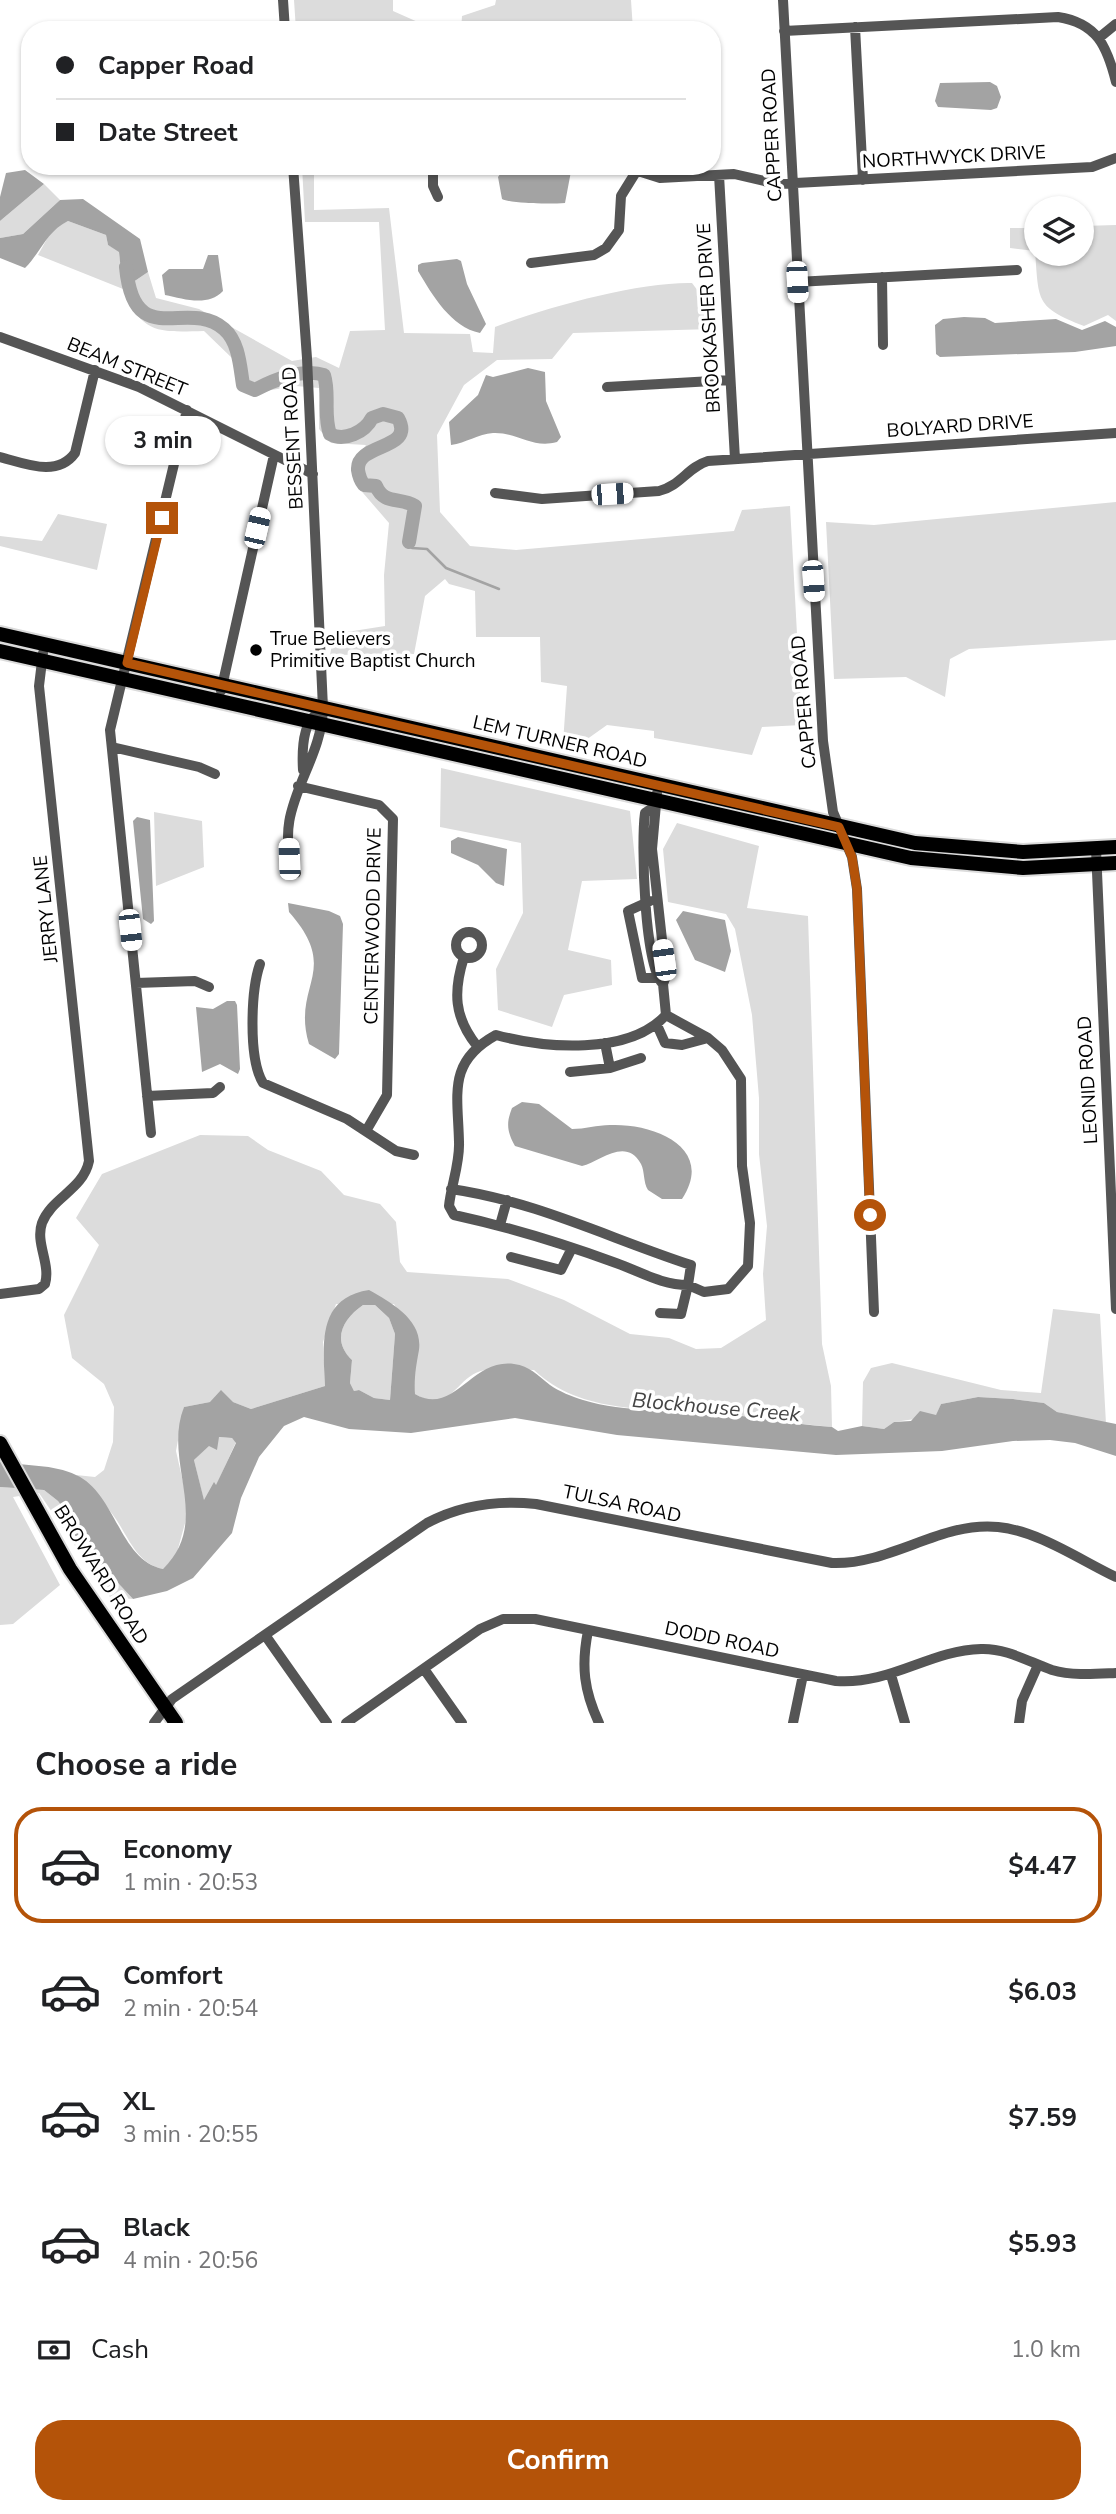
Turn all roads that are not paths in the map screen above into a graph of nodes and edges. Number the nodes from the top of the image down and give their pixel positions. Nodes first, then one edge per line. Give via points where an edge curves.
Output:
1 (283, 0) edge
2 (783, 0) edge
3 (284, 21) edge
4 (1116, 24) edge
5 (855, 27) junction
6 (784, 31) junction
7 (1100, 37) junction
8 (1116, 82) edge
9 (1116, 158) edge
10 (294, 175) edge
11 (433, 175) edge
12 (635, 175) edge
13 (653, 175) edge
14 (719, 175) junction
15 (863, 180) junction
16 (792, 183) junction
17 (438, 197) dead end
18 (531, 263) dead end
19 (1017, 270) dead end
20 (882, 277) junction
21 (797, 282) junction
22 (0, 337) edge
23 (883, 345) dead end
24 (95, 370) junction
25 (730, 380) junction
26 (607, 387) dead end
27 (187, 410) junction
28 (1116, 433) edge
29 (806, 454) junction
30 (274, 455) junction
31 (0, 457) edge
32 (735, 459) junction
33 (313, 474) junction
34 (495, 494) dead end
35 (0, 634) edge
36 (45, 644) junction
37 (0, 651) edge
38 (42, 660) junction
39 (127, 663) junction
40 (122, 679) junction
41 (222, 685) junction
42 (219, 701) junction
43 (323, 708) junction
44 (316, 723) junction
45 (488, 746) junction
46 (112, 747) junction
47 (485, 762) junction
48 (215, 775) dead end
49 (659, 785) junction
50 (298, 786) junction
51 (654, 804) junction
52 (839, 827) junction
53 (847, 845) junction
54 (1116, 847) edge
55 (1096, 849) junction
56 (1116, 863) edge
57 (1096, 866) junction
58 (296, 873) dead end
59 (651, 901) junction
60 (464, 957) dead end
61 (260, 964) dead end
62 (660, 981) junction
63 (136, 983) junction
64 (209, 987) dead end
65 (666, 1015) junction
66 (657, 1025) junction
67 (708, 1038) junction
68 (605, 1043) junction
69 (477, 1046) junction
70 (641, 1058) dead end
71 (610, 1068) junction
72 (570, 1072) dead end
73 (220, 1087) dead end
74 (147, 1096) junction
75 (366, 1131) junction
76 (151, 1133) dead end
77 (414, 1155) dead end
78 (451, 1189) junction
79 (507, 1200) junction
80 (500, 1225) junction
81 (571, 1250) junction
82 (511, 1257) dead end
83 (688, 1285) junction
84 (0, 1294) edge
85 (1116, 1309) edge
86 (874, 1312) dead end
87 (660, 1313) dead end
88 (3, 1448) edge
89 (1116, 1577) edge
90 (589, 1631) junction
91 (265, 1635) junction
92 (1038, 1665) junction
93 (424, 1668) junction
94 (1116, 1674) edge
95 (803, 1675) junction
96 (891, 1675) junction
97 (166, 1709) junction
98 (154, 1723) edge
99 (176, 1723) edge
100 (327, 1723) edge
101 (346, 1723) edge
102 (462, 1723) edge
103 (600, 1723) edge
104 (793, 1723) edge
105 (905, 1723) edge
106 (1019, 1723) edge

1 - 3 street
2 - 6 street, CAPPER ROAD
4 - 7 street
5 - 6 street
5 - 7 street via 1058,17 1083,23
5 - 15 street
6 - 16 street, CAPPER ROAD
7 - 8 street
9 - 15 street, NORTHWYCK DRIVE via 1092,167
10 - 33 street, BESSENT ROAD
11 - 17 street
12 - 18 street via 621,196 619,230 606,248 594,255
13 - 14 street, NORTHWYCK DRIVE
14 - 16 street, NORTHWYCK DRIVE via 744,175 766,184
14 - 25 street, BROOKASHER DRIVE
15 - 16 street, NORTHWYCK DRIVE
16 - 21 street, CAPPER ROAD
19 - 20 street
20 - 21 street
20 - 23 street
21 - 29 street, CAPPER ROAD
22 - 24 street, BEAM STREET
24 - 27 street, BEAM STREET
24 - 31 street via 75,453 69,460 53,468
25 - 26 street
25 - 32 street, BROOKASHER DRIVE
27 - 30 street, BEAM STREET
27 - 39 street
28 - 29 street, BOLYARD DRIVE
29 - 32 street, BOLYARD DRIVE
29 - 52 street, CAPPER ROAD via 823,741
30 - 33 street, BEAM STREET
30 - 41 street
32 - 34 street, BOLYARD DRIVE via 699,464 680,482 659,491 531,499
33 - 43 street, BESSENT ROAD
35 - 36 main road, LEM TURNER ROAD
36 - 38 street, JERRY LANE
36 - 39 main road, LEM TURNER ROAD
37 - 38 main road, LEM TURNER ROAD
38 - 40 main road, LEM TURNER ROAD
38 - 84 street, JERRY LANE via 39,686 90,1152 87,1171 41,1224 46,1284
39 - 40 street
39 - 41 main road, LEM TURNER ROAD
40 - 42 main road, LEM TURNER ROAD
40 - 46 street via 111,721
41 - 42 street
41 - 43 main road, LEM TURNER ROAD
42 - 44 main road, LEM TURNER ROAD
43 - 44 street, BESSENT ROAD
43 - 45 main road, LEM TURNER ROAD
44 - 47 main road, LEM TURNER ROAD
44 - 50 street, BESSENT ROAD
45 - 47 main road
45 - 49 main road, LEM TURNER ROAD
46 - 48 street via 199,767
46 - 63 street
47 - 51 main road, LEM TURNER ROAD
49 - 51 street
49 - 52 main road, LEM TURNER ROAD
50 - 58 street, BESSENT ROAD via 288,825 289,859
50 - 75 street, CENTERWOOD DRIVE via 379,805 393,819 387,1095
51 - 53 main road, LEM TURNER ROAD
51 - 59 street
52 - 53 street, CAPPER ROAD
52 - 55 main road, LEM TURNER ROAD via 974,850
53 - 57 main road, LEM TURNER ROAD via 960,864
53 - 86 street, CAPPER ROAD via 857,889
54 - 55 main road, LEM TURNER ROAD
55 - 57 street, LEONID ROAD
56 - 57 main road, LEM TURNER ROAD
57 - 85 street, LEONID ROAD
59 - 62 street via 666,976
59 - 62 street via 628,911 642,978
60 - 69 street via 458,1009 463,1028
61 - 75 street via 253,984 256,1065 263,1083
62 - 65 street
63 - 64 street via 195,981
63 - 74 street
65 - 66 street
65 - 67 street
66 - 67 street via 665,1042 682,1045
66 - 68 street
67 - 83 street via 741,1079 742,1166 750,1223 748,1266 728,1289 704,1292
68 - 69 street via 565,1047 496,1035
68 - 71 street
69 - 78 street via 460,1069 456,1099 460,1144
70 - 71 street
71 - 72 street
73 - 74 street via 213,1093
74 - 76 street
75 - 77 street via 396,1151
78 - 79 street
78 - 80 street via 449,1206 454,1214
79 - 80 street
79 - 83 street via 691,1265
80 - 81 street
81 - 82 street via 561,1270
81 - 83 street via 670,1285
83 - 87 street via 681,1314
88 - 97 main road, BROWARD ROAD via 70,1569
89 - 91 street, TULSA ROAD via 1034,1537 998,1527 960,1531 864,1562 832,1563 536,1504 491,1503 427,1523
90 - 93 street, DODD ROAD via 535,1619 503,1619 480,1629
90 - 95 street, DODD ROAD
90 - 103 street via 582,1668 589,1702
91 - 97 street, TULSA ROAD via 172,1699
91 - 100 street
92 - 94 street, DODD ROAD via 1070,1673
92 - 96 street, DODD ROAD via 1001,1651 972,1649
92 - 106 street via 1022,1701
93 - 101 street, DODD ROAD
93 - 102 street
95 - 96 street, DODD ROAD via 849,1682
95 - 104 street
96 - 105 street
97 - 98 street, TULSA ROAD
97 - 99 main road, BROWARD ROAD

